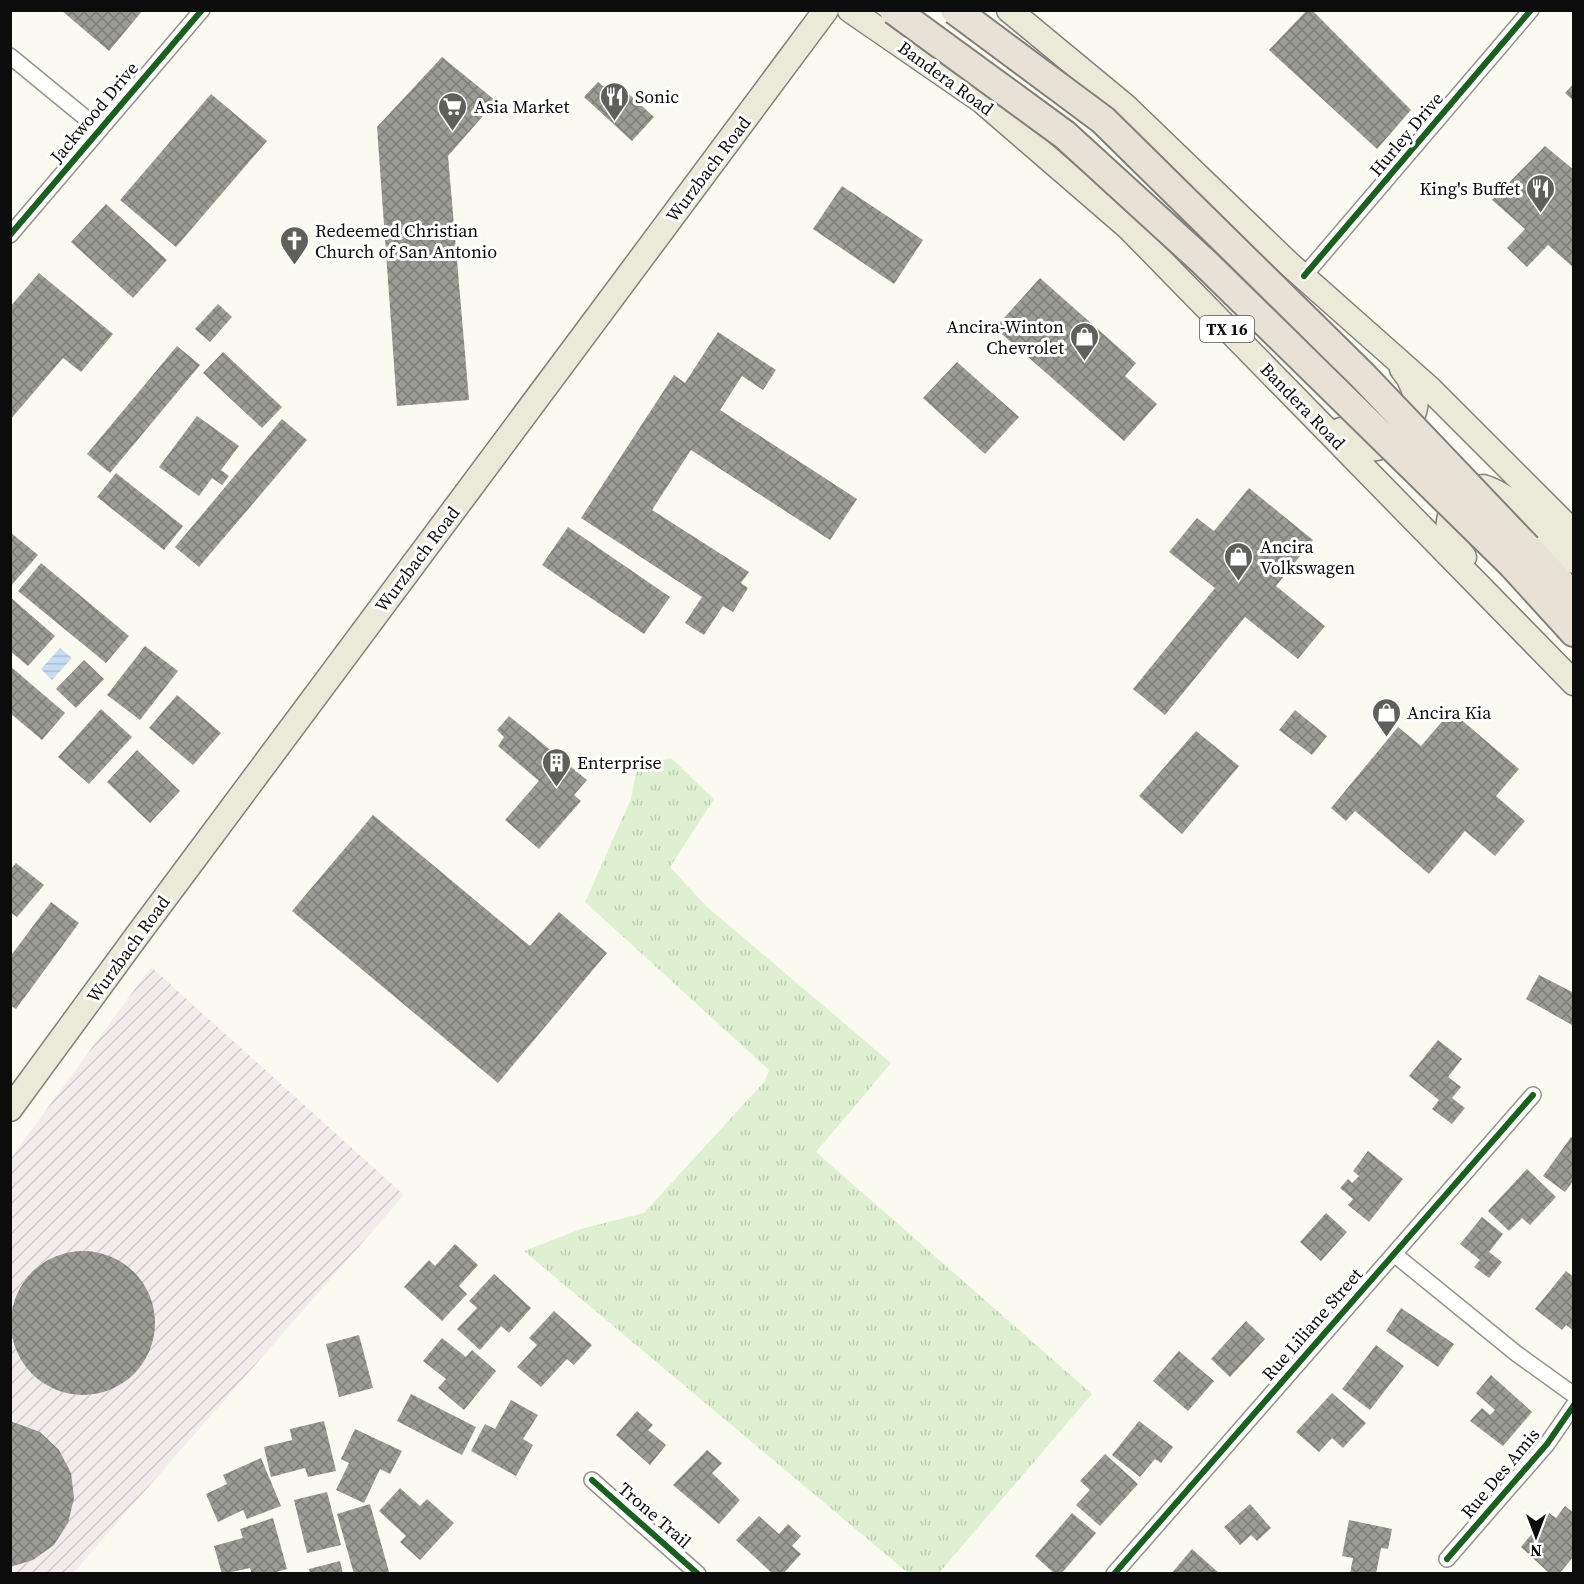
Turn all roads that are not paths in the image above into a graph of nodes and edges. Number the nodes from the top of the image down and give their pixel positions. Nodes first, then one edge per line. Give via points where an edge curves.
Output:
1 (202, 10) edge
2 (826, 10) edge
3 (850, 10) edge
4 (894, 10) edge
5 (955, 10) edge
6 (1009, 10) edge
7 (1531, 10) edge
8 (10, 56) edge
9 (99, 129) junction
10 (10, 235) edge
11 (1304, 276) junction
12 (1375, 339) junction
13 (1272, 374) junction
14 (1574, 532) edge
15 (1519, 556) junction
16 (1574, 561) edge
17 (1574, 597) edge
18 (1511, 619) junction
19 (1574, 633) edge
20 (1574, 682) edge
21 (1533, 1095) dead end
22 (10, 1109) edge
23 (1394, 1254) junction
24 (1574, 1395) edge
25 (1574, 1405) edge
26 (592, 1480) dead end
27 (1447, 1558) dead end
28 (687, 1570) edge
29 (1114, 1574) edge

1 - 9 street, Jackwood Drive
2 - 22 main road, Wurzbach Road
3 - 13 main road, Bandera Road / TX 16 via 982,101 1129,228
4 - 15 highway, bridge via 1065,135
5 - 15 highway, bridge via 1103,120 1363,376
6 - 11 main road via 1125,106
7 - 11 street, Hurley Drive
8 - 9 street
9 - 10 street, Jackwood Drive
11 - 12 main road
12 - 13 main road via 1406,373 1416,395 1415,410 1404,428 1379,448 1353,442
12 - 14 main road via 1430,388
13 - 18 main road, Bandera Road / TX 16
15 - 17 highway
15 - 19 highway
16 - 18 main road via 1497,491 1483,487 1465,497 1449,515 1450,539
18 - 20 main road, Bandera Road / TX 16
21 - 23 street, Rue Liliane Street
23 - 24 street
23 - 29 street, Rue Liliane Street
25 - 27 street, Rue Des Amis via 1534,1458
26 - 28 street, Trone Trail

